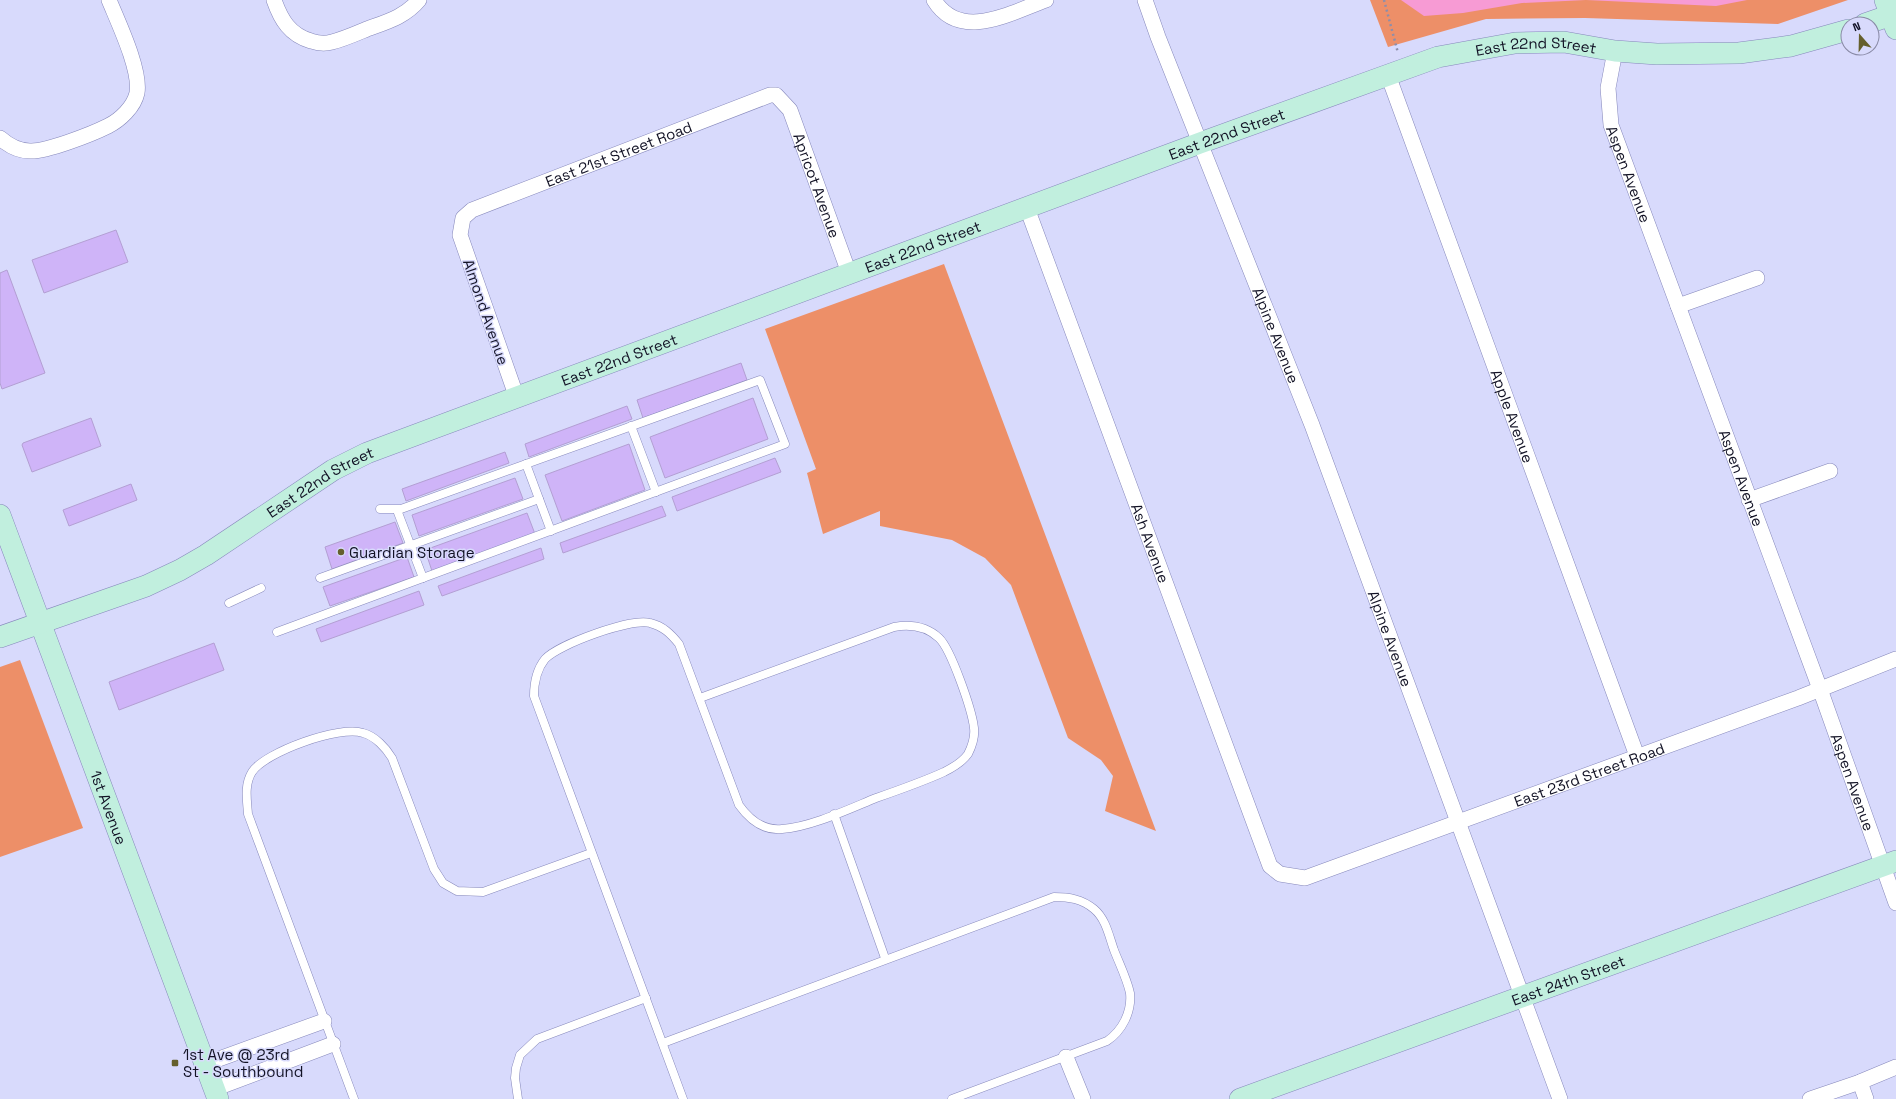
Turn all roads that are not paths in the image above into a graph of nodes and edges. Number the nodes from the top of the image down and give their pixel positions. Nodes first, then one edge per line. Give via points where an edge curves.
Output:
1 (109, 0) edge
2 (274, 0) edge
3 (419, 0) edge
4 (934, 0) edge
5 (1046, 0) edge
6 (1145, 0) edge
7 (1890, 15) edge
8 (1880, 19) edge
9 (1840, 32) edge
10 (1616, 50) junction
11 (1396, 72) junction
12 (782, 99) joint
13 (0, 138) edge
14 (1200, 143) junction
15 (1027, 208) junction
16 (462, 225) joint
17 (849, 273) junction
18 (1757, 278) dead end
19 (1678, 306) junction
20 (517, 398) junction
21 (631, 426) junction
22 (526, 464) junction
23 (1830, 472) dead end
24 (656, 492) junction
25 (539, 499) junction
26 (1749, 500) junction
27 (380, 509) dead end
28 (398, 510) junction
29 (0, 515) edge
30 (551, 531) junction
31 (411, 545) junction
32 (320, 578) dead end
33 (423, 578) junction
34 (261, 588) dead end
35 (229, 603) dead end
36 (40, 623) junction
37 (277, 632) dead end
38 (0, 637) edge
39 (1896, 659) edge
40 (1820, 690) junction
41 (700, 698) junction
42 (1637, 756) junction
43 (834, 814) junction
44 (1457, 822) junction
45 (591, 853) junction
46 (1889, 864) edge
47 (1280, 874) joint
48 (1896, 903) edge
49 (885, 958) junction
50 (1522, 996) junction
51 (646, 998) junction
52 (324, 1022) junction
53 (663, 1043) junction
54 (333, 1044) junction
55 (1066, 1057) junction
56 (205, 1064) junction
57 (1896, 1067) edge
58 (1860, 1082) junction
59 (216, 1094) edge
60 (1251, 1097) edge
61 (354, 1099) edge
62 (518, 1099) edge
63 (683, 1099) edge
64 (952, 1099) edge
65 (1083, 1099) edge
66 (1560, 1099) edge
67 (1810, 1099) edge
68 (1866, 1099) edge

1 - 13 street via 136,72 137,93 132,104 108,126 46,150 22,150
2 - 3 street via 284,23 300,38 318,43 331,43 396,18 409,11
4 - 5 street via 940,10 950,18 966,22 983,22
6 - 14 street, Alpine Avenue
7 - 8 street
9 - 10 street, East 22nd Street via 1791,46 1739,53 1657,54
10 - 11 street, East 22nd Street via 1564,42 1515,43 1438,57
10 - 19 street, Aspen Avenue via 1608,88 1611,125
11 - 14 street, East 22nd Street
11 - 42 street, Apple Avenue
12 - 16 street, East 21st Street Road via 770,95 472,210 463,218
12 - 17 street, Apricot Avenue via 790,110
14 - 15 street, East 22nd Street
14 - 44 street, Alpine Avenue via 1315,433
15 - 17 street, East 22nd Street
15 - 47 street, Ash Avenue via 1270,866
16 - 20 street, Almond Avenue via 460,235
17 - 20 street, East 22nd Street
18 - 19 street
19 - 26 street, Aspen Avenue
20 - 36 street, East 22nd Street via 367,453 332,470 180,570 146,586
21 - 22 lane
21 - 24 lane
21 - 24 lane via 760,380 785,444
22 - 25 lane
22 - 28 lane
23 - 26 street
24 - 30 lane
25 - 30 lane
25 - 31 lane
26 - 40 street, Aspen Avenue
27 - 28 lane
28 - 31 lane
29 - 36 street, 1st Avenue
30 - 33 lane
31 - 32 lane
31 - 33 lane
33 - 37 lane
34 - 35 lane
36 - 38 street, East 22nd Street
36 - 56 street, 1st Avenue
39 - 40 street, East 23rd Street Road
40 - 42 street, East 23rd Street Road
40 - 46 street, Aspen Avenue
41 - 43 lane via 739,806 747,817 763,826 781,829
41 - 43 lane via 894,627 916,626 940,639 949,653 973,720 974,736 968,754 945,772
41 - 45 lane via 679,644 662,627 650,623 629,623 566,646 545,659 537,674 534,696
42 - 44 street, East 23rd Street Road
43 - 49 lane
44 - 47 street, East 23rd Street Road via 1305,878
44 - 50 street, Alpine Avenue
45 - 51 lane
45 - 52 lane via 483,892 457,891 443,883 434,869 392,758 372,736 362,732 340,731 269,757 253,771 248,780 248,814
46 - 48 street, Aspen Avenue
46 - 50 street, East 24th Street
49 - 53 lane
49 - 55 lane via 1054,897 1069,897 1086,903 1103,920 1130,993 1129,1004 1123,1024 1114,1036
50 - 60 street, East 24th Street
50 - 66 street, Alpine Avenue
51 - 53 lane
51 - 62 lane via 537,1039 520,1055 515,1078
52 - 54 lane
52 - 56 street
53 - 63 lane
54 - 59 street
54 - 61 lane
55 - 64 lane
55 - 65 street
56 - 59 street, 1st Avenue
57 - 58 street
58 - 67 street
58 - 68 street

